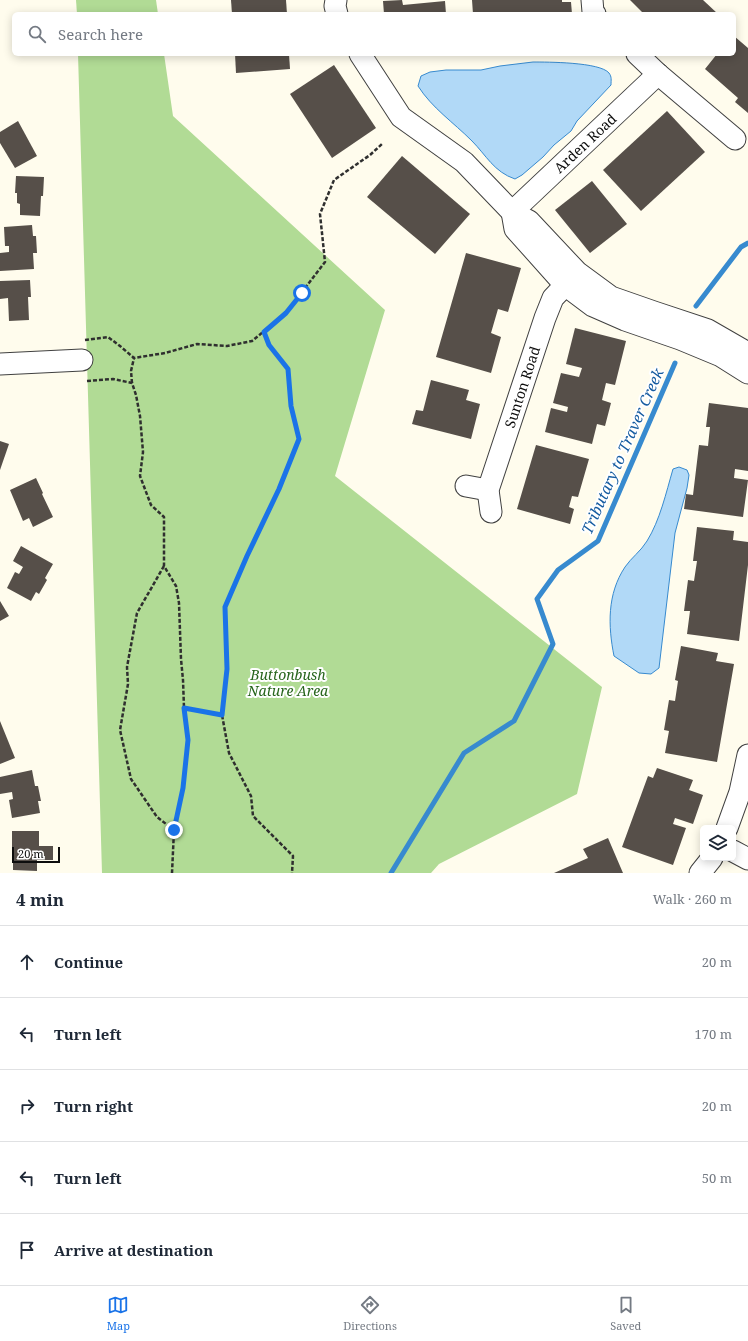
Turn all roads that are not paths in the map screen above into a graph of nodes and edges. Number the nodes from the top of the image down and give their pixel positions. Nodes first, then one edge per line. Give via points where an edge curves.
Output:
1 (592, 0) edge
2 (593, 12) edge
3 (361, 56) edge
4 (639, 56) edge
5 (658, 74) junction
6 (735, 139) dead end
7 (512, 212) junction
8 (571, 279) junction
9 (725, 349) junction
10 (748, 353) edge
11 (82, 360) dead end
12 (0, 364) edge
13 (748, 373) edge
14 (466, 486) dead end
15 (488, 490) junction
16 (491, 512) dead end
17 (748, 755) edge
18 (728, 825) edge
19 (736, 853) edge
20 (748, 859) edge
21 (710, 861) edge
22 (700, 873) edge

1 - 2 street
3 - 7 street via 401,117 464,162
4 - 5 street
5 - 6 street
5 - 7 street, Arden Road
7 - 8 street via 529,221
8 - 9 street via 611,297 708,330
8 - 15 street, Sunton Road via 553,298 544,318
9 - 10 street
9 - 13 street
11 - 12 street
14 - 15 street
15 - 16 street, Sunton Road
17 - 18 street via 740,792
19 - 20 street
21 - 22 street

